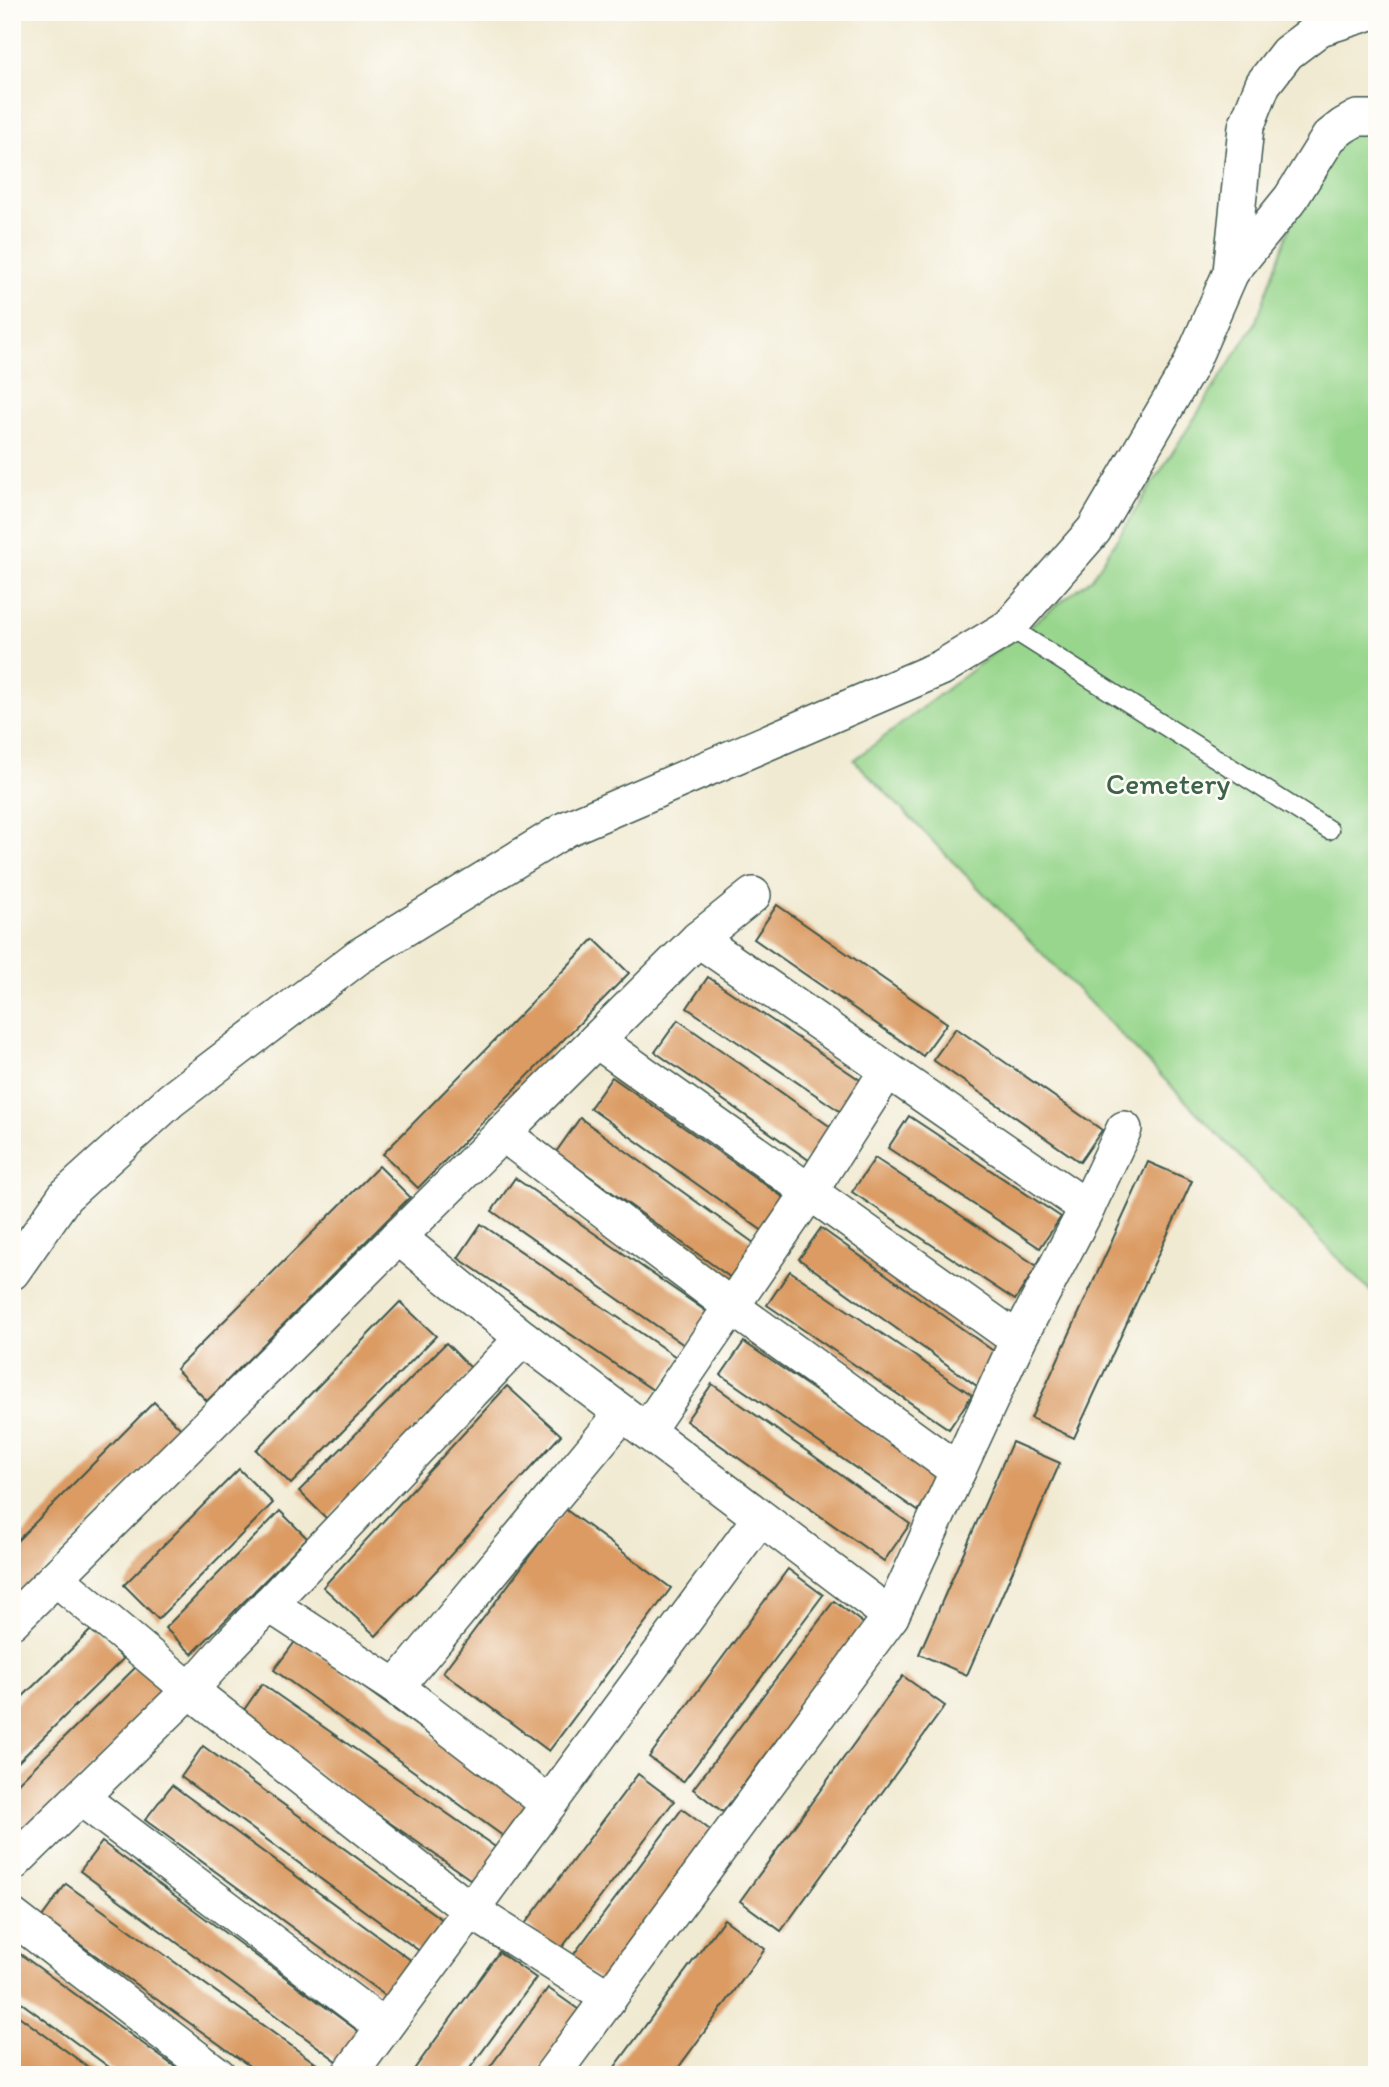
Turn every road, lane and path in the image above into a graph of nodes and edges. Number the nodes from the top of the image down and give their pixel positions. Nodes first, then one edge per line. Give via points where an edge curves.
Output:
1 (1371, 12) edge
2 (1377, 118) edge
3 (1231, 272) junction
4 (1009, 627) junction
5 (1329, 830) dead end
6 (753, 895) dead end
7 (698, 939) junction
8 (596, 1040) junction
9 (887, 1071) junction
10 (1124, 1129) dead end
11 (502, 1133) junction
12 (809, 1193) junction
13 (1087, 1208) junction
14 (398, 1237) junction
15 (12, 1272) edge
16 (732, 1307) junction
17 (523, 1338) junction
18 (1018, 1340) junction
19 (634, 1422) junction
20 (958, 1471) junction
21 (760, 1518) junction
22 (56, 1578) junction
23 (269, 1604) junction
24 (891, 1616) junction
25 (12, 1621) edge
26 (396, 1687) junction
27 (190, 1690) junction
28 (81, 1798) junction
29 (549, 1804) junction
30 (12, 1864) edge
31 (470, 1910) junction
32 (12, 1916) edge
33 (609, 1998) junction
34 (384, 2027) junction
35 (218, 2075) edge
36 (349, 2075) edge
37 (552, 2075) edge

1 - 3 street via 1321,28 1287,53 1263,84 1246,127
2 - 3 street via 1357,118 1329,137 1291,198
3 - 4 street via 1189,369 1094,530
4 - 5 lane
4 - 15 street via 941,668 566,829 358,957 171,1100 65,1196
6 - 7 street
7 - 8 street
7 - 9 street
8 - 11 street
8 - 12 street
9 - 12 street
9 - 13 street
10 - 13 street
11 - 14 street
11 - 16 street
12 - 16 street
12 - 18 street
13 - 18 street
14 - 17 street
14 - 22 street
16 - 19 street
16 - 20 street
17 - 19 street
17 - 23 street
18 - 20 street
19 - 21 street
19 - 26 street
20 - 24 street
21 - 24 street
21 - 29 street
22 - 25 street
22 - 27 street
23 - 26 street
23 - 27 street
24 - 33 street
26 - 29 street
27 - 28 street
27 - 31 street
28 - 30 street
28 - 34 street
29 - 31 street
31 - 33 street
31 - 34 street
32 - 35 street
33 - 37 street
34 - 36 street

